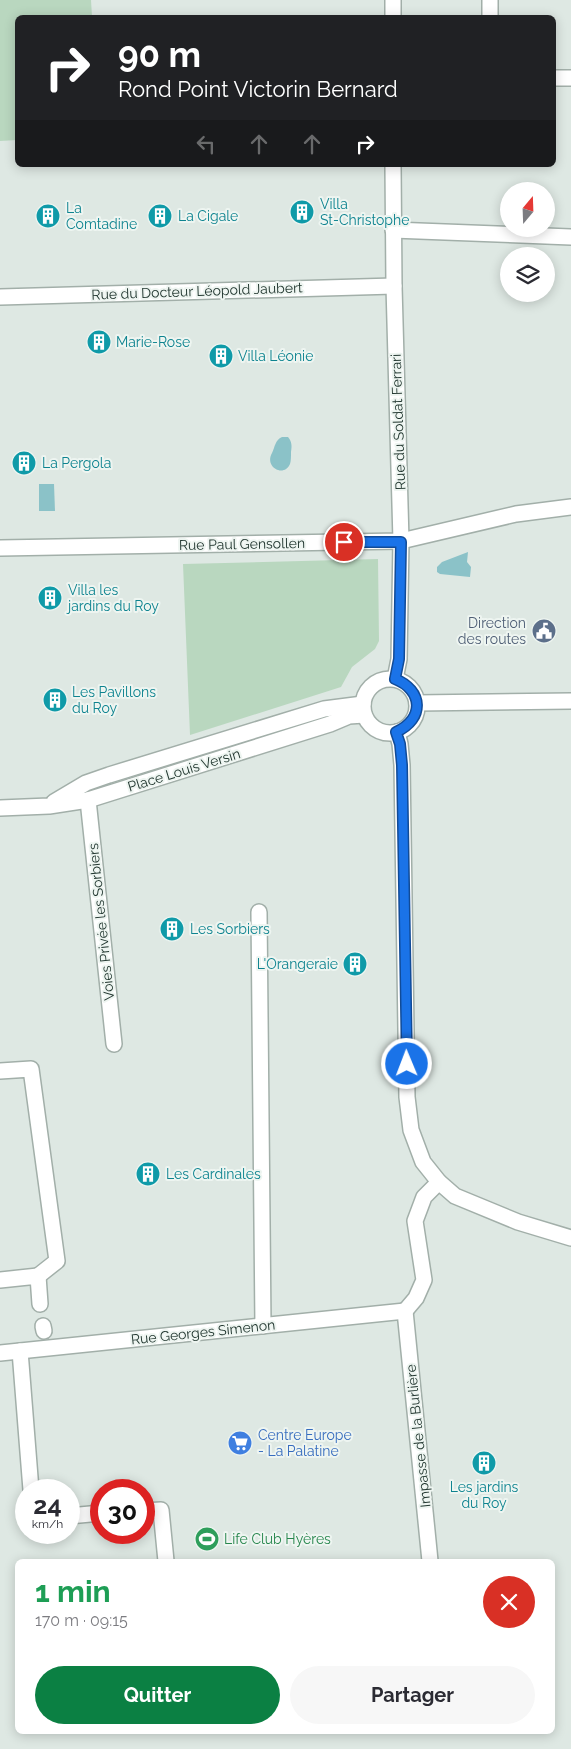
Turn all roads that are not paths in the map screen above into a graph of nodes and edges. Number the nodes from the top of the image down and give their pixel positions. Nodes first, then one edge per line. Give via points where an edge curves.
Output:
1 (393, 0) edge
2 (490, 0) edge
3 (393, 15) edge
4 (490, 15) edge
5 (556, 78) edge
6 (571, 78) edge
7 (393, 167) edge
8 (394, 230) junction
9 (571, 237) edge
10 (394, 286) junction
11 (0, 297) edge
12 (571, 507) edge
13 (401, 542) junction
14 (0, 548) edge
15 (395, 679) junction
16 (571, 701) edge
17 (417, 704) junction
18 (363, 709) junction
19 (396, 732) junction
20 (88, 800) junction
21 (49, 806) junction
22 (0, 808) edge
23 (259, 912) dead end
24 (114, 1044) dead end
25 (0, 1071) edge
26 (439, 1182) junction
27 (571, 1238) edge
28 (38, 1276) junction
29 (0, 1280) edge
30 (40, 1304) dead end
31 (405, 1311) junction
32 (263, 1326) junction
33 (20, 1351) junction
34 (0, 1353) edge
35 (30, 1479) edge
36 (155, 1510) edge
37 (166, 1559) edge
38 (430, 1559) edge

1 - 3 street
2 - 4 street
5 - 6 street
7 - 8 street, Rue du Soldat Ferrari
8 - 9 street
8 - 10 street, Rue du Soldat Ferrari
10 - 11 street, Rue du Docteur Léopold Jaubert
10 - 13 street, Rue du Soldat Ferrari
12 - 13 street, Rue Paul Gensollen via 516,514
13 - 14 street, Rue Paul Gensollen
13 - 15 street, Rue du Soldat Ferrari via 399,659
15 - 17 street via 410,688
15 - 18 street via 377,682 370,688 365,695
16 - 17 street
17 - 19 street via 412,722
18 - 19 street via 377,730
18 - 20 street, Place Louis Versin via 330,724
18 - 21 street via 324,709 86,782
19 - 26 street via 402,765 407,1097 411,1130 423,1162
20 - 21 street, Place Louis Versin
20 - 24 street, Voies Privée les Sorbiers
21 - 22 street, Place Louis Versin
23 - 32 street
25 - 28 street via 32,1076 56,1261
26 - 27 street via 456,1196 518,1222
26 - 31 street via 424,1198 415,1221 424,1280 416,1298
28 - 29 street
28 - 30 street
31 - 32 street, Rue Georges Simenon
31 - 38 street, Impasse de la Burlière
32 - 33 street, Rue Georges Simenon
33 - 34 street, Rue Georges Simenon
33 - 35 street
36 - 37 street via 161,1510

